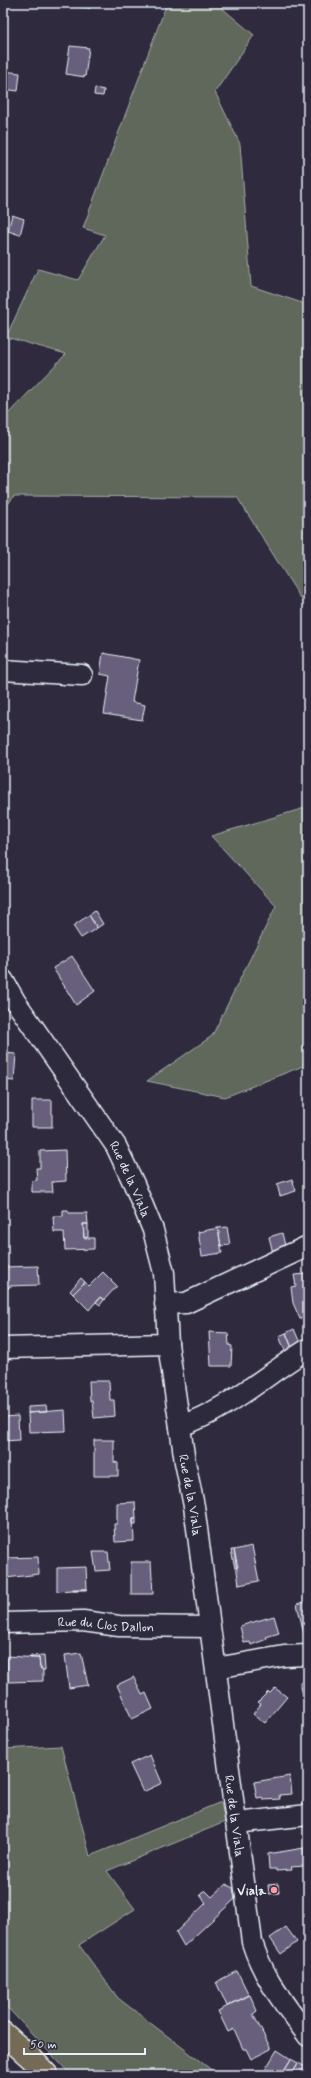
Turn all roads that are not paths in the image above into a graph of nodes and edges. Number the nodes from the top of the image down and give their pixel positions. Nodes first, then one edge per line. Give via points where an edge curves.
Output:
1 (3, 670) edge
2 (82, 675) dead end
3 (3, 980) edge
4 (308, 1246) edge
5 (165, 1304) junction
6 (168, 1344) junction
7 (3, 1348) edge
8 (308, 1350) edge
9 (180, 1426) junction
10 (3, 1623) edge
11 (209, 1627) junction
12 (308, 1655) edge
13 (216, 1668) junction
14 (308, 1815) edge
15 (237, 1823) junction
16 (3, 2033) edge
17 (308, 2036) edge
18 (47, 2075) edge

1 - 2 street
3 - 5 street, Rue de la Viala via 119,1152 153,1230 164,1273
4 - 5 street via 186,1303
5 - 6 street, Rue de la Viala
6 - 7 street
6 - 9 street, Rue de la Viala
8 - 9 street via 282,1365 232,1401
9 - 11 street, Rue de la Viala via 194,1506
10 - 11 street, Rue du Clos Dallon via 83,1621 119,1626
11 - 13 street, Rue de la Viala
12 - 13 street via 284,1656
13 - 15 street, Rue de la Viala
14 - 15 street
15 - 17 street, Rue de la Viala via 252,1942 258,1961 280,1998
16 - 18 main road

